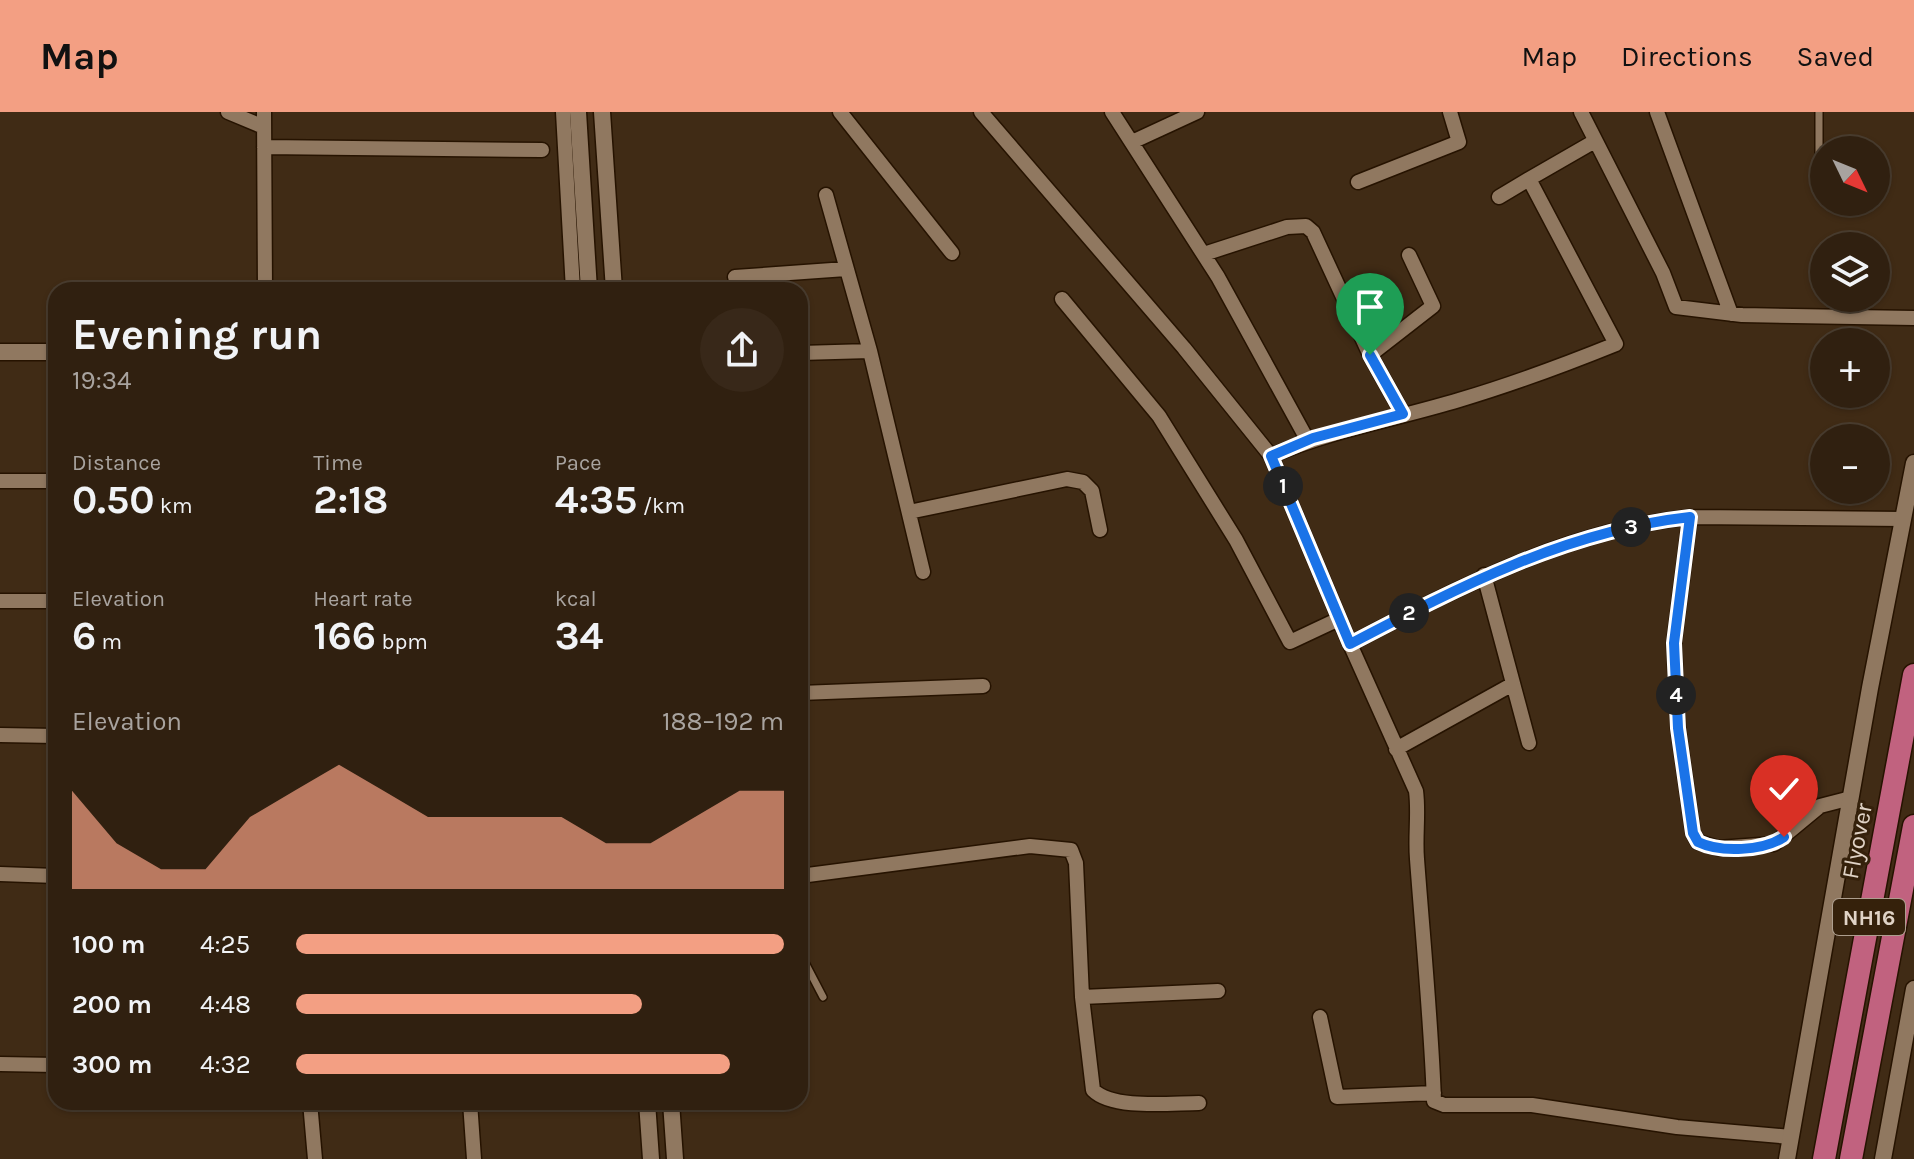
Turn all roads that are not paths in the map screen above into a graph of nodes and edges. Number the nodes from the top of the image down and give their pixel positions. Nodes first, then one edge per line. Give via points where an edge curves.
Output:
1 (228, 112) edge
2 (563, 112) edge
3 (578, 112) edge
4 (602, 112) edge
5 (840, 112) edge
6 (981, 112) edge
7 (1112, 112) edge
8 (1197, 112) edge
9 (1450, 112) edge
10 (1581, 112) edge
11 (1657, 112) edge
12 (1819, 112) edge
13 (264, 119) edge
14 (1819, 136) edge
15 (1595, 141) junction
16 (1132, 142) junction
17 (264, 147) junction
18 (542, 150) dead end
19 (1529, 179) junction
20 (1358, 182) dead end
21 (826, 195) dead end
22 (1499, 197) dead end
23 (952, 253) dead end
24 (1204, 254) junction
25 (1409, 255) dead end
26 (846, 269) junction
27 (735, 277) dead end
28 (265, 282) edge
29 (573, 282) edge
30 (589, 282) edge
31 (613, 282) edge
32 (1062, 299) dead end
33 (1731, 314) junction
34 (1914, 318) edge
35 (870, 351) junction
36 (0, 352) edge
37 (48, 352) edge
38 (808, 353) edge
39 (1370, 355) junction
40 (1403, 414) junction
41 (1308, 441) junction
42 (1271, 456) junction
43 (1914, 463) edge
44 (0, 481) edge
45 (48, 481) edge
46 (909, 512) junction
47 (1690, 517) junction
48 (1903, 519) junction
49 (1100, 530) dead end
50 (923, 572) dead end
51 (1484, 575) junction
52 (0, 601) edge
53 (48, 601) edge
54 (1339, 619) junction
55 (1350, 644) junction
56 (1914, 675) edge
57 (1513, 684) junction
58 (983, 686) dead end
59 (808, 693) edge
60 (0, 735) edge
61 (48, 736) edge
62 (1529, 743) dead end
63 (1396, 749) junction
64 (1851, 798) junction
65 (1914, 826) edge
66 (0, 874) edge
67 (808, 875) edge
68 (48, 876) edge
69 (808, 968) edge
70 (1914, 989) edge
71 (1218, 991) dead end
72 (823, 997) dead end
73 (1082, 997) junction
74 (1320, 1017) dead end
75 (0, 1064) edge
76 (48, 1065) edge
77 (1434, 1093) junction
78 (1199, 1103) dead end
79 (311, 1110) edge
80 (471, 1110) edge
81 (648, 1110) edge
82 (672, 1110) edge
83 (1791, 1137) junction
84 (315, 1159) edge
85 (474, 1159) edge
86 (651, 1159) edge
87 (675, 1159) edge
88 (1787, 1159) edge
89 (1824, 1159) edge
90 (1851, 1159) edge
91 (1883, 1159) edge

1 - 13 street
2 - 29 street
3 - 30 street
4 - 31 street
5 - 23 street
6 - 42 street
7 - 16 street
8 - 16 street
9 - 20 street via 1459,142
10 - 15 street
11 - 33 street
12 - 14 lane
13 - 17 street
15 - 19 street
15 - 33 street via 1676,307
16 - 24 street
17 - 18 street
17 - 28 street
19 - 22 street
19 - 40 street via 1616,344 1540,374
21 - 26 street
24 - 39 street via 1287,227 1306,226
24 - 41 street
25 - 39 street via 1433,306
26 - 27 street
26 - 35 street
32 - 54 street via 1159,416 1236,540 1290,642
33 - 34 street
35 - 38 street
35 - 46 street
36 - 37 street
39 - 40 street
40 - 41 street
41 - 42 street
42 - 54 street
43 - 48 street
44 - 45 street
46 - 49 street via 1077,480 1092,491
46 - 50 street
47 - 48 street
47 - 51 street via 1590,536
47 - 64 street via 1674,643 1678,728 1698,842 1718,848 1764,847 1820,806
48 - 64 street
51 - 55 street
51 - 57 street
52 - 53 street
54 - 55 street
55 - 63 street
56 - 89 highway, Flyover / NH16
57 - 62 street
57 - 63 street
58 - 59 street
60 - 61 street
63 - 77 street via 1418,805 1415,833
64 - 83 street
65 - 90 highway, NH16
66 - 68 street
67 - 73 street via 1030,846 1071,850 1076,863
69 - 72 lane
70 - 91 street
71 - 73 street
73 - 78 street via 1089,1077 1100,1097
74 - 77 street via 1337,1097
75 - 76 street
77 - 83 street via 1434,1101 1444,1105 1532,1105 1677,1127
79 - 84 street
80 - 85 street
81 - 86 street
82 - 87 street
83 - 88 street

